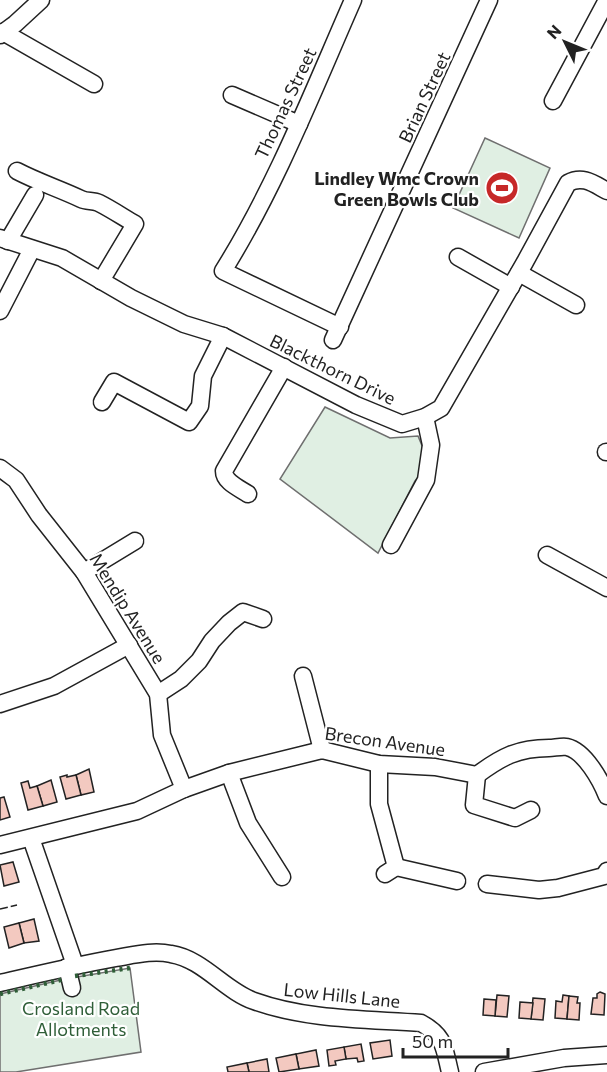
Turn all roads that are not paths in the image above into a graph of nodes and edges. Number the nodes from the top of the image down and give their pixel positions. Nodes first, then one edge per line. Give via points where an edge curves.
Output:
1 (353, 0) edge
2 (489, 0) edge
3 (607, 0) edge
4 (35, 2) edge
5 (2, 34) edge
6 (94, 84) dead end
7 (232, 95) dead end
8 (553, 101) dead end
9 (299, 124) junction
10 (17, 171) dead end
11 (607, 191) edge
12 (35, 195) dead end
13 (4, 240) edge
14 (33, 249) junction
15 (458, 256) dead end
16 (231, 259) joint
17 (515, 280) junction
18 (101, 281) junction
19 (576, 305) dead end
20 (0, 310) edge
21 (223, 336) junction
22 (284, 367) junction
23 (102, 402) dead end
24 (425, 417) junction
25 (0, 468) edge
26 (248, 494) dead end
27 (135, 541) dead end
28 (391, 545) dead end
29 (547, 555) dead end
30 (84, 572) junction
31 (607, 588) edge
32 (263, 619) dead end
33 (129, 645) junction
34 (303, 676) dead end
35 (158, 694) junction
36 (0, 704) edge
37 (322, 750) junction
38 (379, 764) junction
39 (229, 773) junction
40 (477, 775) junction
41 (184, 789) junction
42 (607, 796) edge
43 (531, 810) dead end
44 (32, 838) junction
45 (0, 845) edge
46 (607, 871) edge
47 (282, 877) dead end
48 (457, 880) dead end
49 (487, 884) dead end
50 (71, 966) junction
51 (0, 983) edge
52 (72, 988) dead end
53 (607, 1055) edge
54 (491, 1071) edge
55 (450, 1072) edge

1 - 9 street, Thomas Street
2 - 16 street, Brian Street via 337,333 223,271
3 - 8 street
4 - 5 street
5 - 6 street
7 - 9 street
9 - 16 street, Thomas Street
10 - 18 street via 84,200 96,201 135,224
11 - 17 street via 587,180 568,183
12 - 13 street
13 - 14 street, Blackthorn Drive
14 - 18 street, Blackthorn Drive via 62,258
14 - 20 street
15 - 17 street
17 - 19 street
17 - 24 street via 441,408
18 - 21 street, Blackthorn Drive via 184,324
21 - 22 street, Blackthorn Drive
21 - 23 street via 203,376 200,406 189,422 114,382
22 - 24 street, Blackthorn Drive via 402,424
22 - 26 street via 224,471 227,480
24 - 28 street via 431,445 426,480
25 - 30 street, Mendip Avenue via 16,480
27 - 30 street
29 - 31 street
30 - 33 street, Mendip Avenue
32 - 35 street via 243,612 212,641 181,679
33 - 35 street, Mendip Avenue
33 - 36 street via 54,686
34 - 37 street
35 - 41 street, Mendip Avenue via 162,735
37 - 38 street, Brecon Avenue
37 - 39 street, Brecon Avenue
38 - 40 street, Brecon Avenue via 435,767
38 - 48 street via 379,804 391,870
39 - 41 street, Brecon Avenue
39 - 47 street via 248,823
40 - 42 street via 502,757 530,748 568,747 586,760 600,778
40 - 43 street via 474,805 515,818
41 - 44 street, Brecon Avenue via 137,811
44 - 45 street, Brecon Avenue
44 - 50 street
46 - 49 street via 604,876 558,888 539,890
50 - 51 street, Low Hills Lane
50 - 52 street
50 - 55 street, Low Hills Lane via 144,953 171,954 192,961 251,1000 287,1011 422,1023 434,1030 442,1042
53 - 54 street

